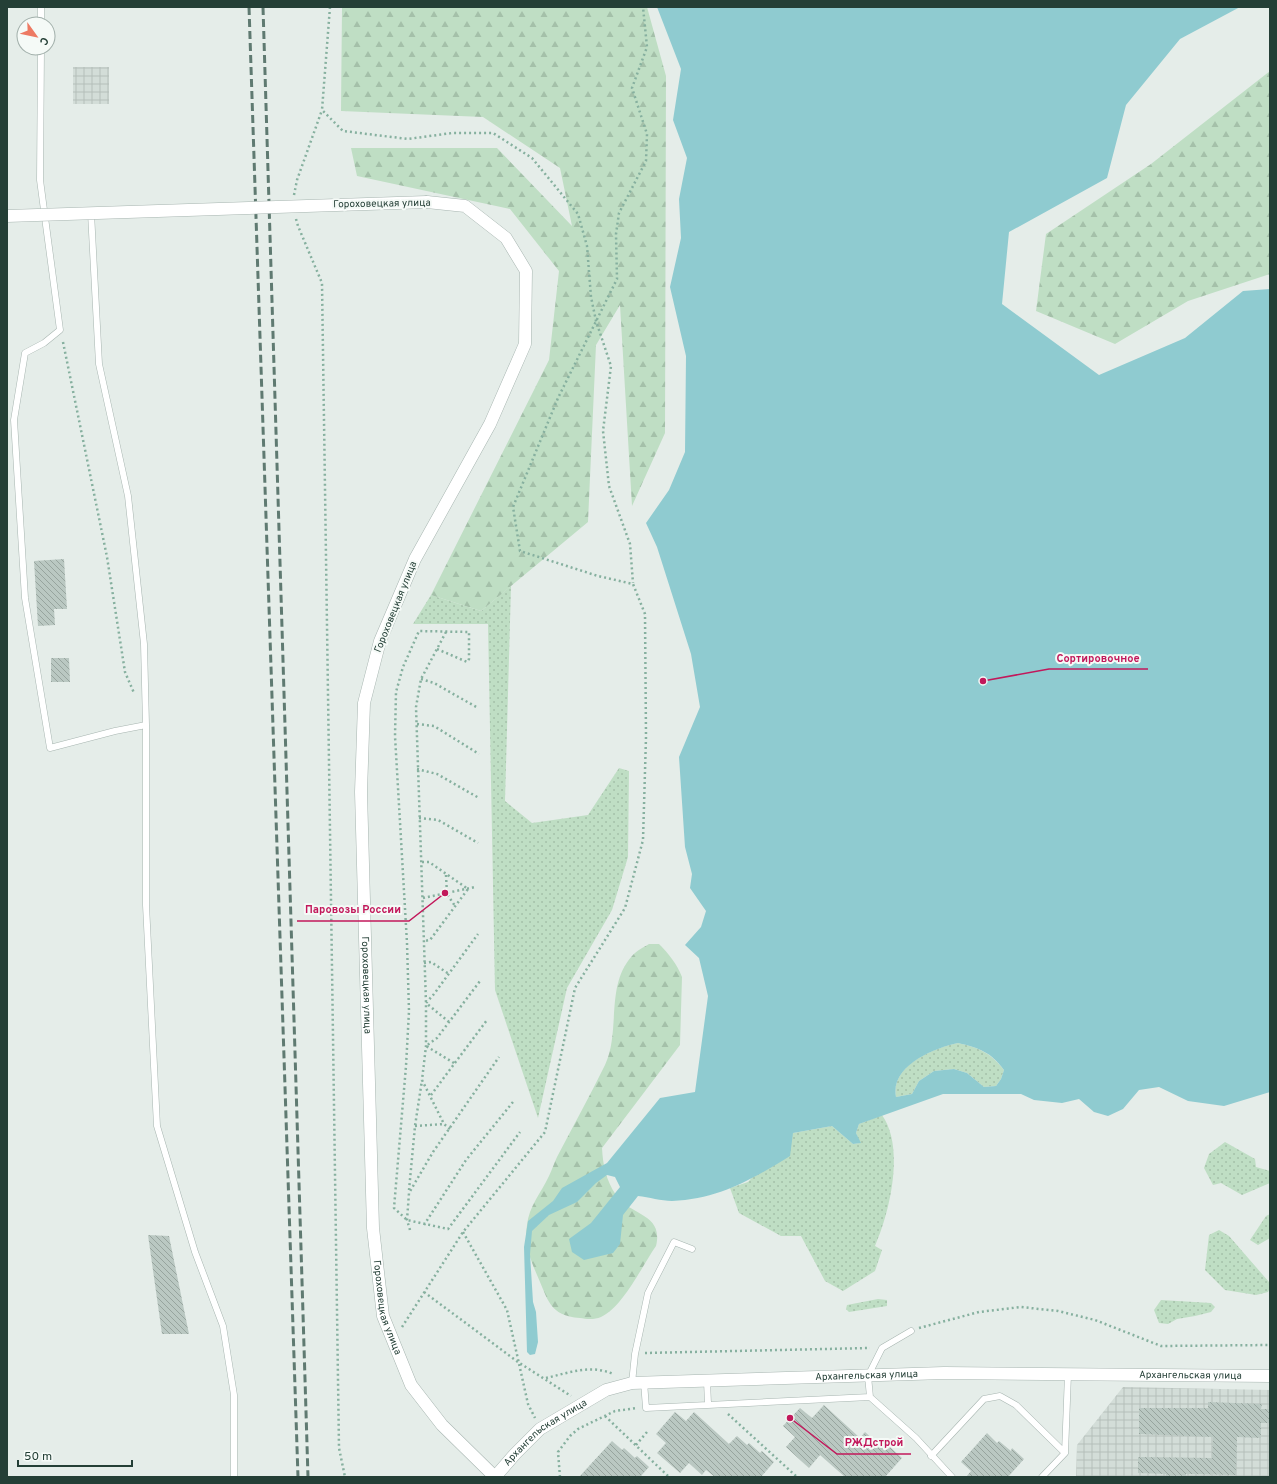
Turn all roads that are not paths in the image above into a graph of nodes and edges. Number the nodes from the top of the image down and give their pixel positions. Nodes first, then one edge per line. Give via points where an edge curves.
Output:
1 (41, 56) edge
2 (91, 212) junction
3 (7, 216) edge
4 (146, 725) junction
5 (692, 1249) dead end
6 (911, 1330) road end
7 (1068, 1374) junction
8 (868, 1376) junction
9 (1270, 1376) edge
10 (707, 1381) junction
11 (644, 1382) junction
12 (632, 1383) junction
13 (870, 1397) junction
14 (708, 1404) junction
15 (1065, 1453) junction
16 (931, 1456) junction
17 (234, 1477) edge
18 (495, 1477) edge
19 (952, 1477) edge
20 (1042, 1477) edge

1 - 4 lane via 40,180 60,330 44,343 25,353 14,420 25,598 50,748
2 - 3 street, Гороховецкая улица, bridge
2 - 4 lane via 99,364 128,496 144,644
2 - 18 street, Гороховецкая улица, bridge via 426,202 465,206 506,238 526,271 525,344 490,424 415,559 380,641 364,703 361,792 373,1228 383,1316 411,1385 442,1425
4 - 17 lane via 146,906 157,1126 195,1252 223,1326 234,1395
5 - 12 lane via 674,1242 648,1293 635,1354
6 - 8 lane via 882,1348
7 - 8 street, Архангельская улица via 944,1372
7 - 9 street, Архангельская улица
7 - 15 lane
8 - 10 street, Архангельская улица
8 - 13 lane
10 - 11 street, Архангельская улица
10 - 14 lane
11 - 12 street, Архангельская улица
11 - 14 lane via 646,1408
12 - 18 street, Архангельская улица via 606,1390 540,1429
13 - 14 lane
13 - 16 lane via 916,1438
15 - 16 lane via 1016,1405 1000,1396 984,1399
15 - 20 lane
16 - 19 lane

